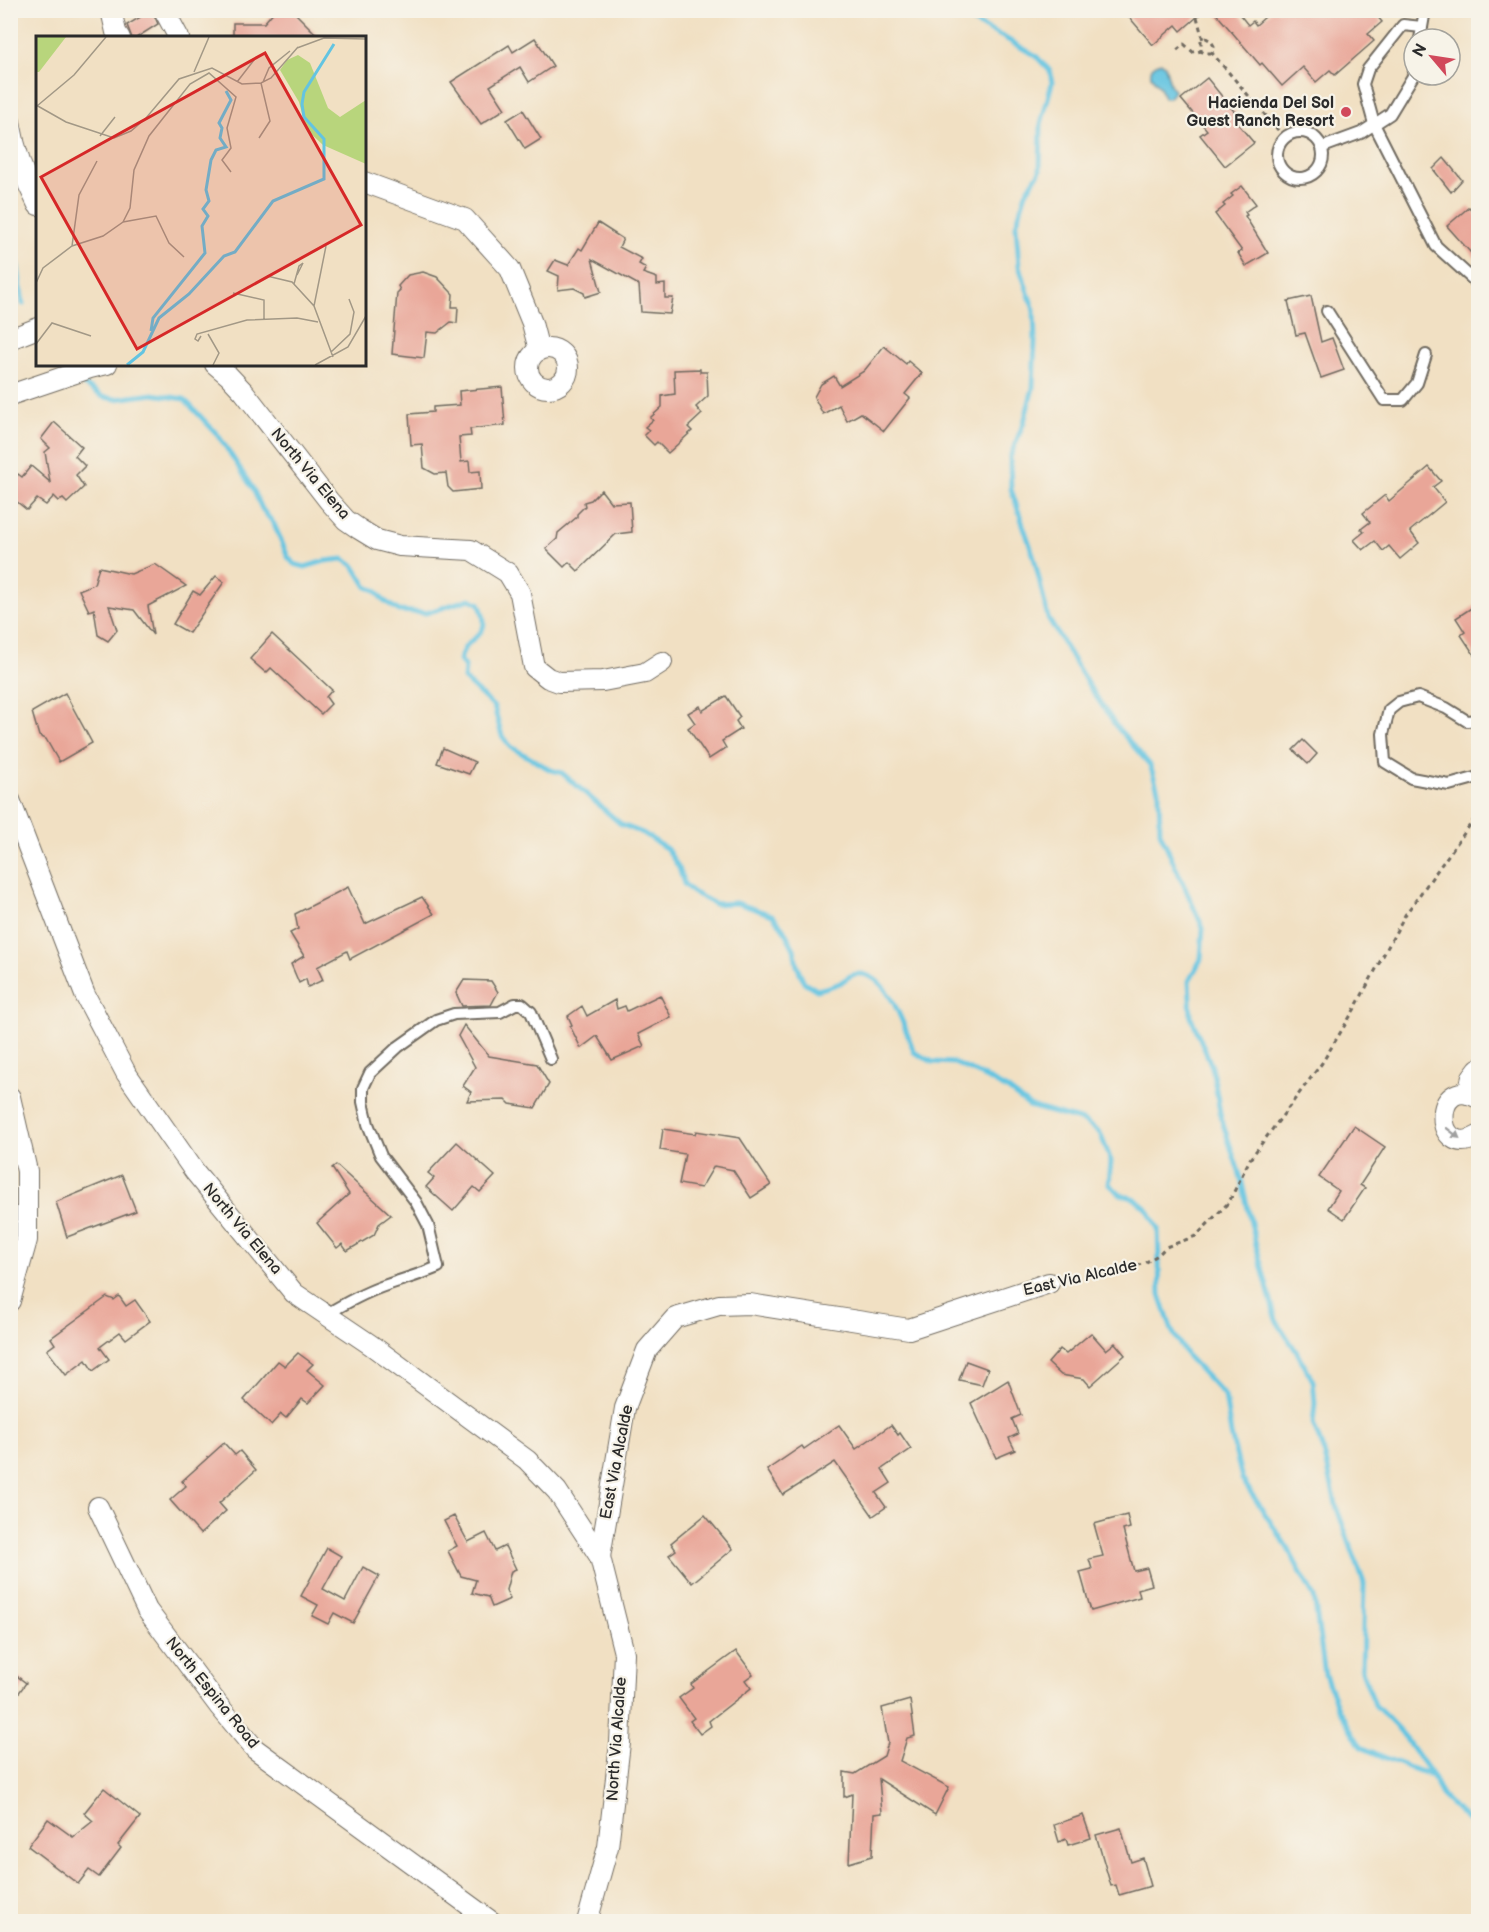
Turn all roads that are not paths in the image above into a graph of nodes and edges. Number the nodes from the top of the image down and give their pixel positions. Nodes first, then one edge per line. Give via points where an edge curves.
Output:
1 (111, 10) edge
2 (164, 10) edge
3 (1425, 10) edge
4 (1422, 27) joint
5 (119, 36) edge
6 (178, 36) edge
7 (1406, 87) edge
8 (10, 122) edge
9 (1374, 124) junction
10 (1323, 147) junction
11 (366, 183) edge
12 (36, 201) edge
13 (1479, 284) edge
14 (1327, 311) dead end
15 (36, 329) edge
16 (10, 339) edge
17 (539, 350) dead end
18 (1426, 355) dead end
19 (98, 366) edge
20 (217, 366) edge
21 (10, 395) edge
22 (662, 662) dead end
23 (1479, 720) edge
24 (1479, 777) edge
25 (10, 800) edge
26 (551, 1059) dead end
27 (1479, 1069) edge
28 (1474, 1096) edge
29 (10, 1097) edge
30 (1479, 1136) edge
31 (1050, 1282) road end
32 (10, 1301) edge
33 (327, 1314) junction
34 (98, 1507) dead end
35 (600, 1557) junction
36 (492, 1922) edge
37 (587, 1922) edge

1 - 5 street
2 - 6 street
3 - 4 lane
4 - 9 lane via 1403,24 1368,69 1363,84
7 - 9 lane via 1390,114
8 - 12 street via 25,180
9 - 10 lane
9 - 13 lane via 1436,246
10 - 10 lane via 1320,167 1310,176 1296,178 1283,171 1277,158 1284,137 1291,133 1313,135
11 - 17 street via 465,219 510,269
14 - 18 lane via 1384,400 1403,400 1417,382
15 - 16 street
19 - 21 street
20 - 22 street, North Via Elena via 244,392 340,514 359,530 400,546 471,550 507,573 520,593 534,667 548,678 559,682 603,681 645,673
23 - 24 lane via 1467,722 1418,697 1399,702 1389,710 1383,734 1385,762 1411,778 1449,785
25 - 33 street, North Via Elena via 85,994 126,1072 195,1172 294,1293
26 - 33 lane via 531,1012 522,1004 515,1004 500,1012 454,1014 436,1020 369,1073 363,1088 368,1124 381,1156 416,1202 428,1225 438,1267 382,1287
27 - 28 street via 1472,1077
28 -> 30 street via 1453,1097 1442,1118 1454,1137 1469,1140
29 - 32 street via 27,1171 27,1240
31 - 35 street, East Via Alcalde via 909,1329 750,1304 719,1305 675,1318 647,1350 625,1408
33 - 35 street, North Via Elena via 527,1460 557,1491
34 - 36 street, North Espina Road via 147,1610 255,1749
35 - 37 street, North Via Alcalde via 624,1653 620,1743 608,1847

